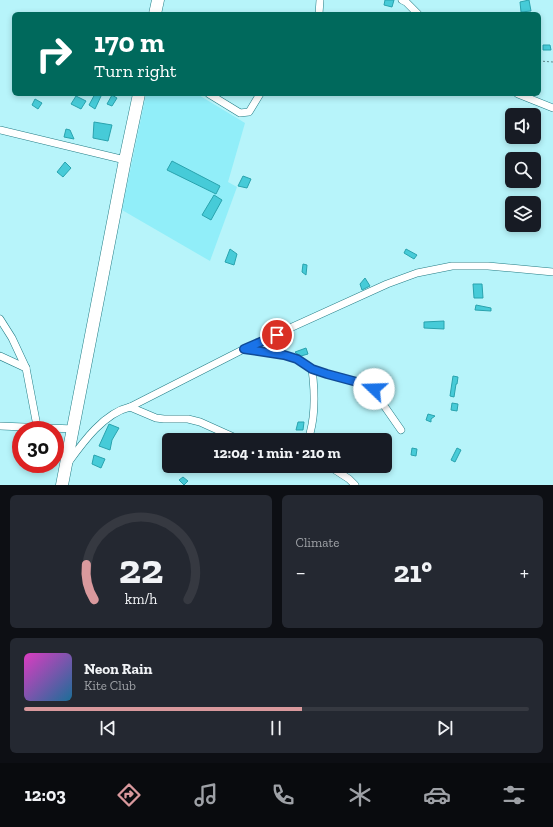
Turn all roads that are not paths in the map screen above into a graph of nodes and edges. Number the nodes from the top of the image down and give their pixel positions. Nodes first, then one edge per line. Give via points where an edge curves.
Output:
1 (158, 0) edge
2 (320, 0) edge
3 (402, 0) edge
4 (155, 12) edge
5 (319, 12) edge
6 (416, 12) edge
7 (139, 96) edge
8 (212, 96) edge
9 (259, 96) edge
10 (523, 96) edge
11 (553, 108) edge
12 (0, 130) edge
13 (125, 160) junction
14 (553, 272) edge
15 (0, 319) edge
16 (244, 349) junction
17 (0, 356) edge
18 (26, 368) junction
19 (312, 369) junction
20 (130, 408) junction
21 (36, 421) edge
22 (0, 426) edge
23 (12, 426) edge
24 (64, 428) edge
25 (74, 429) junction
26 (401, 430) dead end
27 (224, 433) edge
28 (309, 433) edge
29 (66, 466) junction
30 (339, 473) edge
31 (62, 485) edge
32 (355, 485) edge

1 - 4 highway
2 - 5 street
3 - 6 street
7 - 13 highway
8 - 9 street via 240,113 249,112
10 - 11 street
12 - 13 street
13 - 25 highway
14 - 16 street via 488,266 452,266 417,273
15 - 18 street
16 - 19 street via 284,355 297,359
16 - 20 street
17 - 18 street
18 - 21 street
19 - 26 street via 374,389
19 - 28 street via 315,392
20 - 27 street via 156,418 200,422
20 - 29 street via 114,413 84,440
22 - 23 street
24 - 25 street
25 - 29 highway
29 - 31 highway
30 - 32 street

